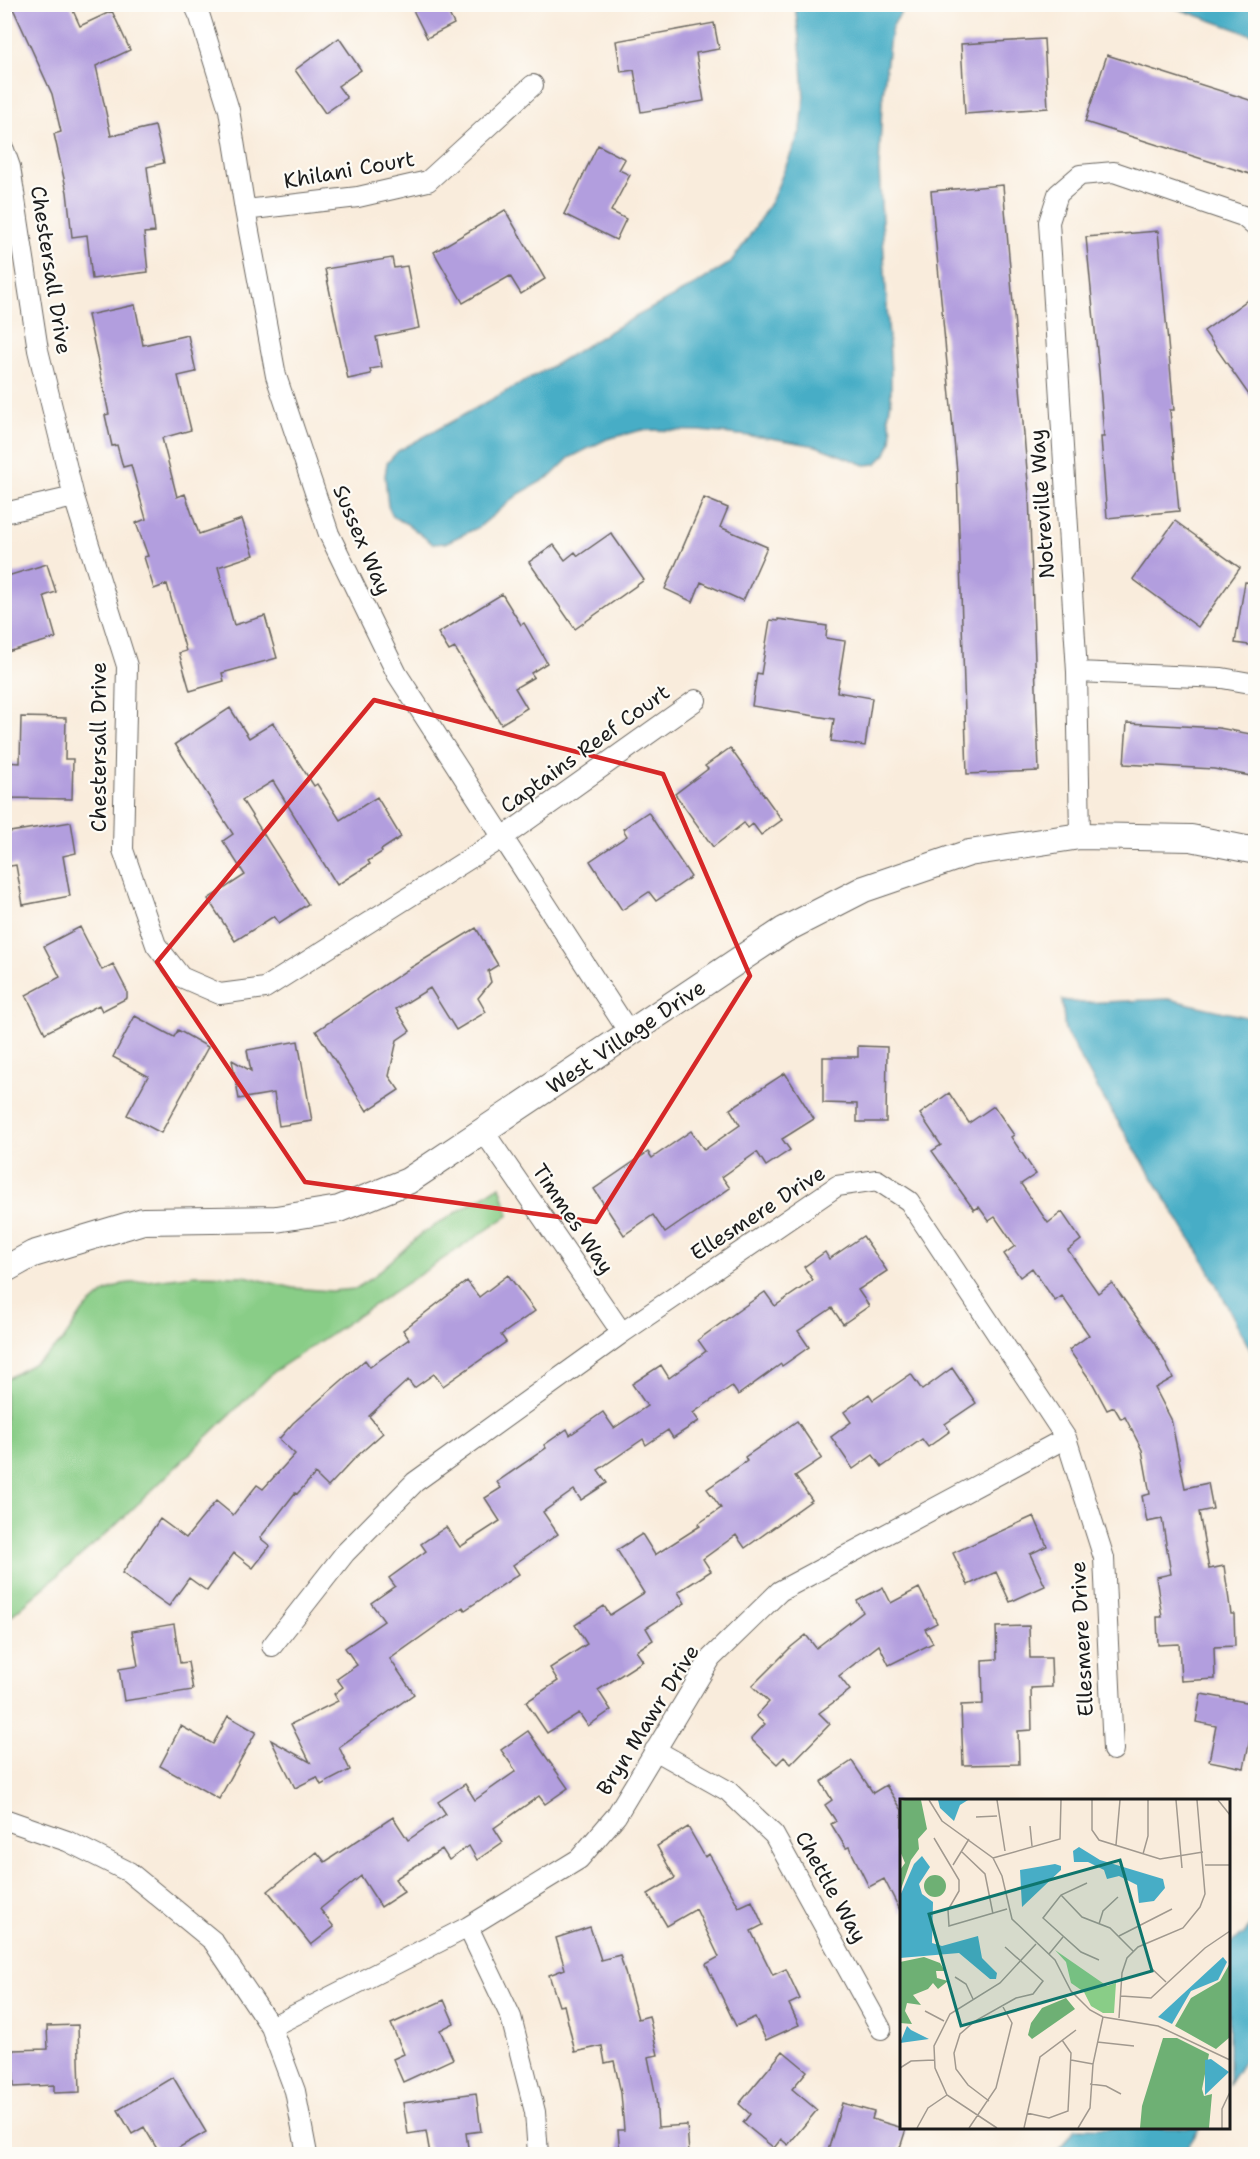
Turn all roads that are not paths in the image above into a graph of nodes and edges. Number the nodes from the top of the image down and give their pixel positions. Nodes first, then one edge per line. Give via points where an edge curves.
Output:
1 (194, 4) edge
2 (533, 85) dead end
3 (4, 150) edge
4 (245, 210) junction
5 (1256, 226) edge
6 (74, 497) junction
7 (4, 513) edge
8 (1077, 672) junction
9 (1256, 684) edge
10 (696, 700) dead end
11 (1080, 836) junction
12 (502, 838) junction
13 (1256, 851) edge
14 (630, 1034) junction
15 (484, 1132) junction
16 (4, 1270) edge
17 (622, 1333) junction
18 (1066, 1438) junction
19 (272, 1646) dead end
20 (655, 1750) junction
21 (1113, 1750) dead end
22 (4, 1819) edge
23 (468, 1927) junction
24 (271, 2027) junction
25 (881, 2029) dead end
26 (308, 2154) edge
27 (538, 2154) edge

1 - 4 street, Sussex Way via 229,110
2 - 4 street, Khilani Court via 428,181 358,196
3 - 6 street, Chestersall Drive via 10,167 38,350
4 - 12 street, Sussex Way via 276,376 329,534 397,674
5 - 8 street, Notreville Way via 1243,216 1114,172 1080,175 1058,194 1049,222
6 - 7 street
6 - 12 street, Chestersall Drive via 127,666 123,850 156,945 181,977 220,994 265,988
8 - 9 street via 1222,678
8 - 11 street, Notreville Way
10 - 12 street, Captains Reef Court
11 - 13 street, West Village Drive via 1191,838
11 - 14 street, West Village Drive via 969,853 864,889 784,930
12 - 14 street, Sussex Way
14 - 15 street, West Village Drive
15 - 16 street, West Village Drive via 408,1181 339,1209 276,1220 143,1221 33,1254
15 - 17 street, Timmes Way
17 - 18 street, Ellesmere Drive via 837,1186 877,1180 909,1201
17 - 19 street, Ellesmere Drive via 415,1482 345,1553
18 - 20 street, Bryn Mawr Drive via 780,1591 711,1658
18 - 21 street, Ellesmere Drive via 1104,1558
20 - 23 street, Bryn Mawr Drive via 616,1816 579,1859
20 - 25 street, Chettle Way via 728,1791 774,1835
22 - 24 street via 67,1841 129,1872 213,1941
23 - 24 street, Bryn Mawr Drive
23 - 27 street via 511,2017 535,2112
24 - 26 street via 296,2091

